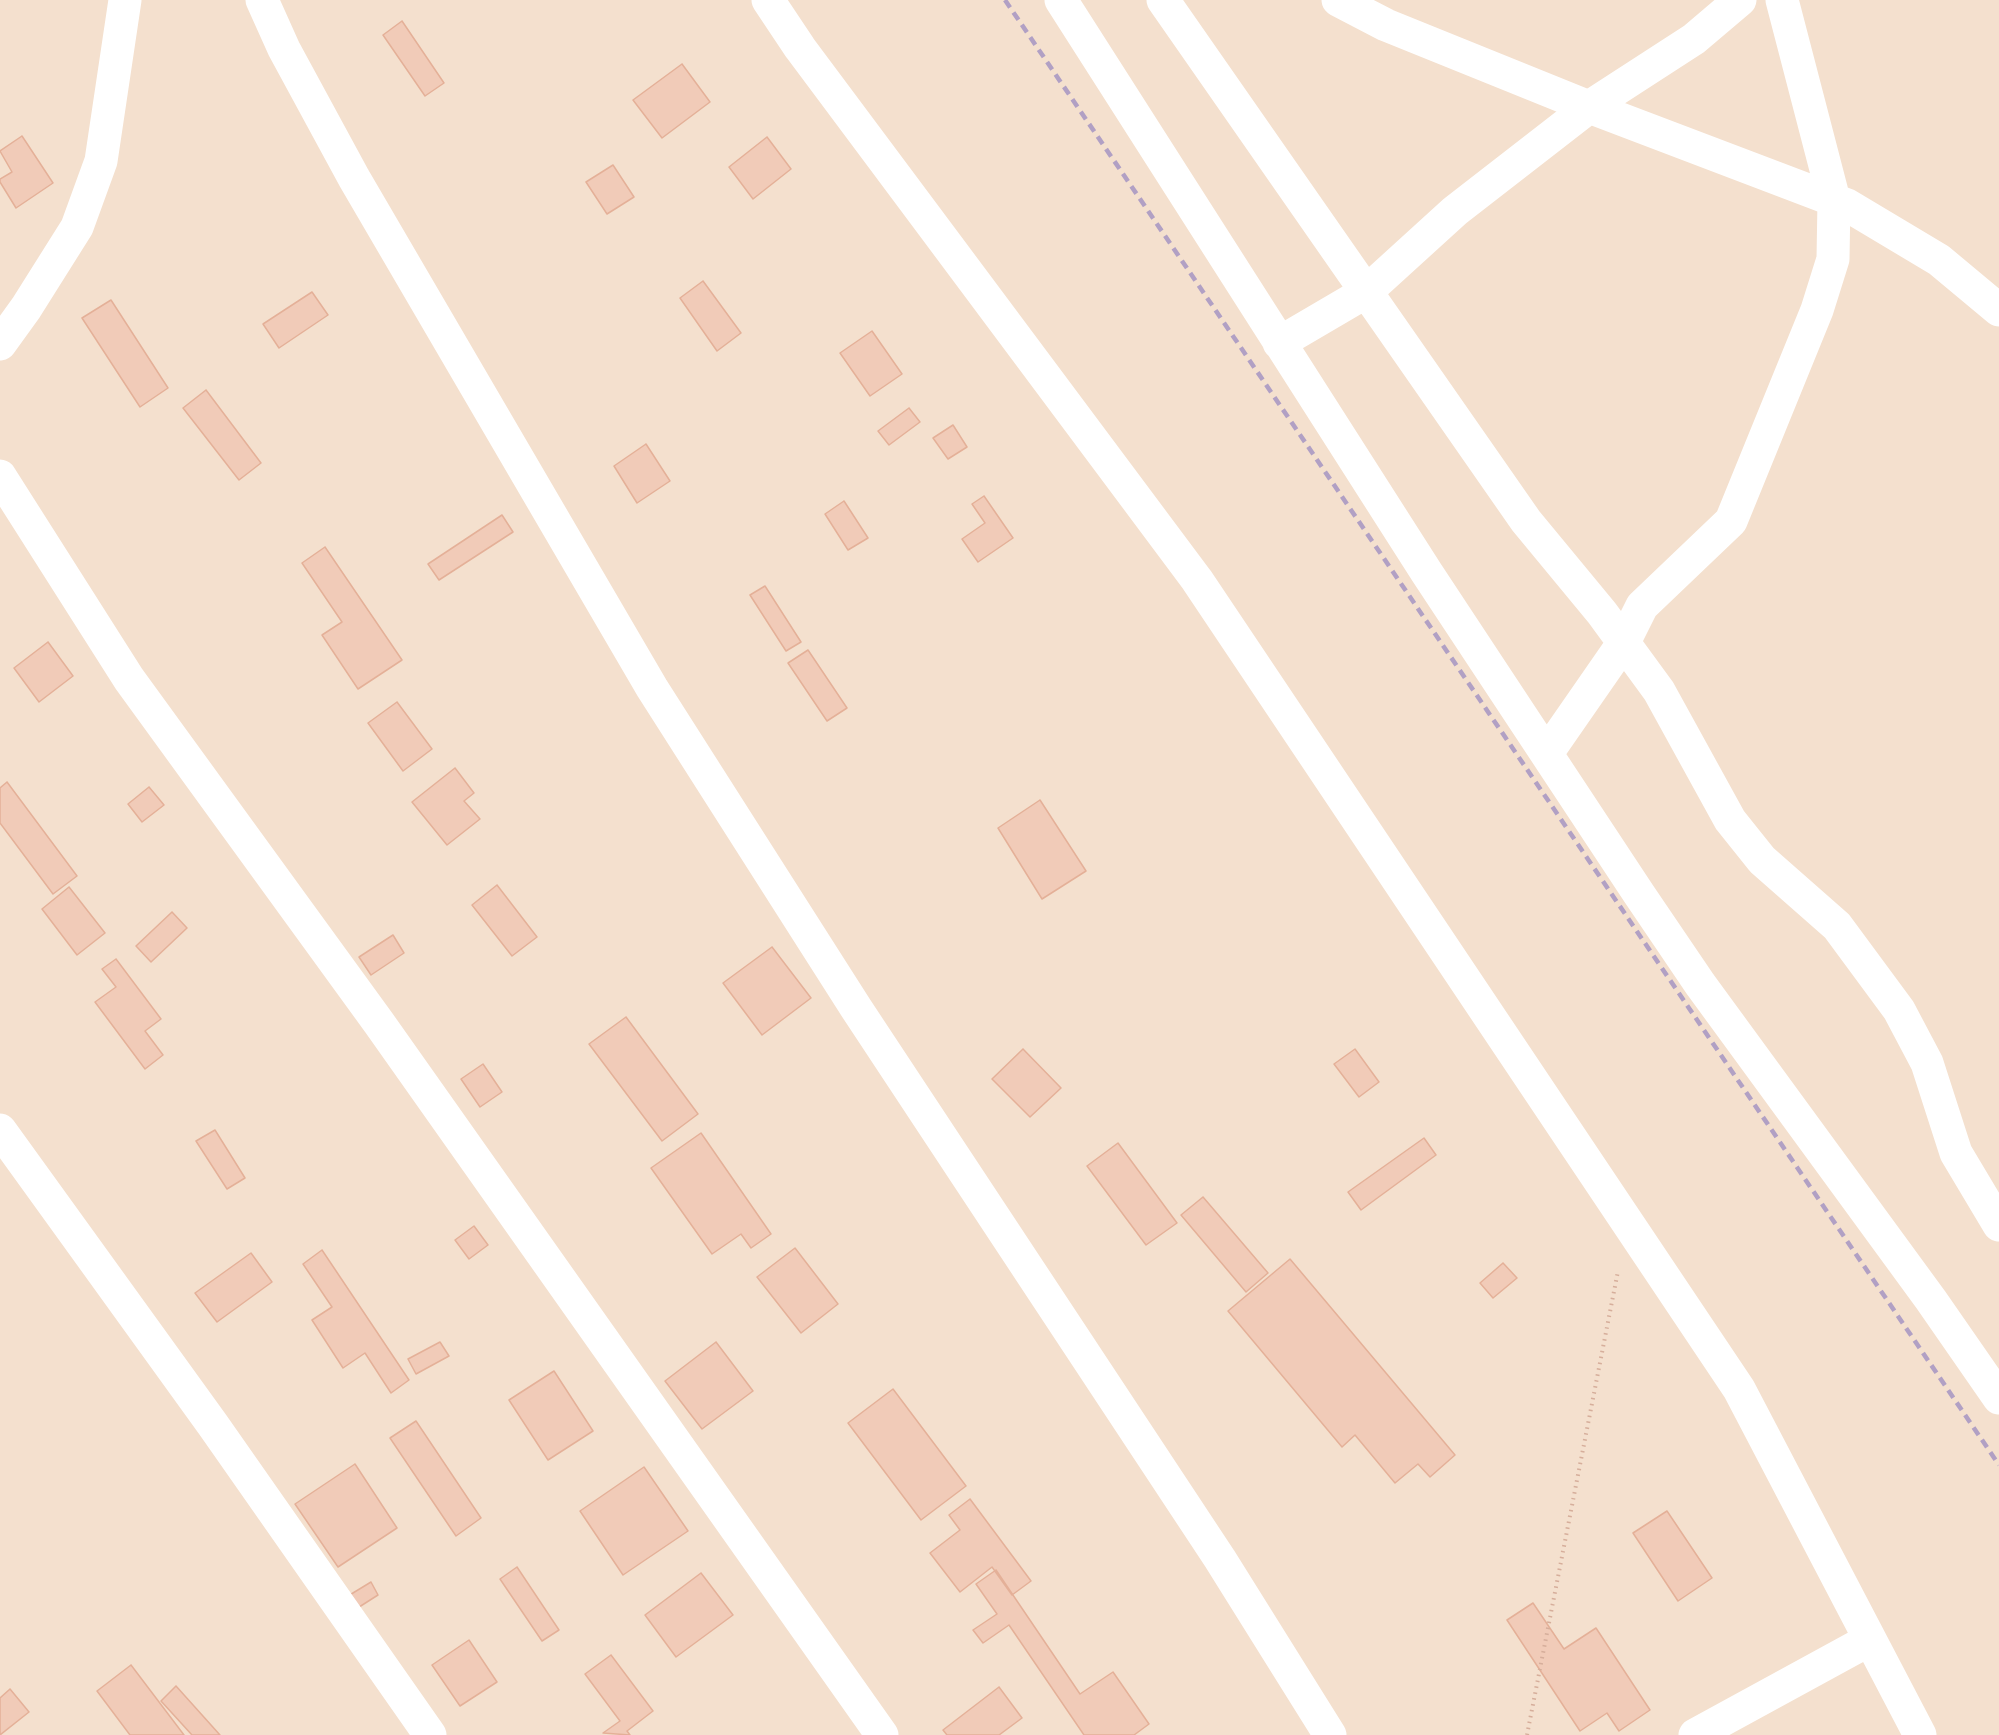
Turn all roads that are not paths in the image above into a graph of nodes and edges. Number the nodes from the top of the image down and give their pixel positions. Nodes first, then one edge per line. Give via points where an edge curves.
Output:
1 (124, 0) edge
2 (262, 0) edge
3 (768, 0) edge
4 (1061, 0) edge
5 (1163, 0) edge
6 (1338, 0) edge
7 (1740, 0) edge
8 (1782, 0) edge
9 (1589, 107) junction
10 (1834, 200) junction
11 (1366, 292) junction
12 (1999, 310) edge
13 (1279, 343) junction
14 (0, 344) edge
15 (0, 476) edge
16 (1624, 642) junction
17 (1547, 753) junction
18 (0, 1130) edge
19 (1999, 1225) edge
20 (1999, 1398) edge
21 (1869, 1640) junction
22 (430, 1735) edge
23 (882, 1735) edge
24 (1330, 1735) edge
25 (1695, 1735) edge
26 (1920, 1735) edge

1 - 14 street via 101,161 77,227
2 - 24 street via 354,178 652,688 856,1008 1220,1559
3 - 21 street via 1197,580 1739,1389
4 - 13 street
5 - 11 street
6 - 9 street via 1386,25
7 - 9 street via 1694,39
8 - 10 street
9 - 10 street
9 - 11 street via 1455,211
10 - 12 street via 1939,260
10 - 16 street via 1833,259 1817,310 1731,521 1642,606
11 - 13 street
11 - 16 street via 1526,521
13 - 17 street
15 - 23 street via 129,679 379,1023
16 - 17 street
16 - 19 street via 1659,691 1730,820 1762,860 1837,926 1899,1010 1927,1063 1956,1153
17 - 20 street via 1700,984
18 - 22 street
21 - 25 street
21 - 26 street

